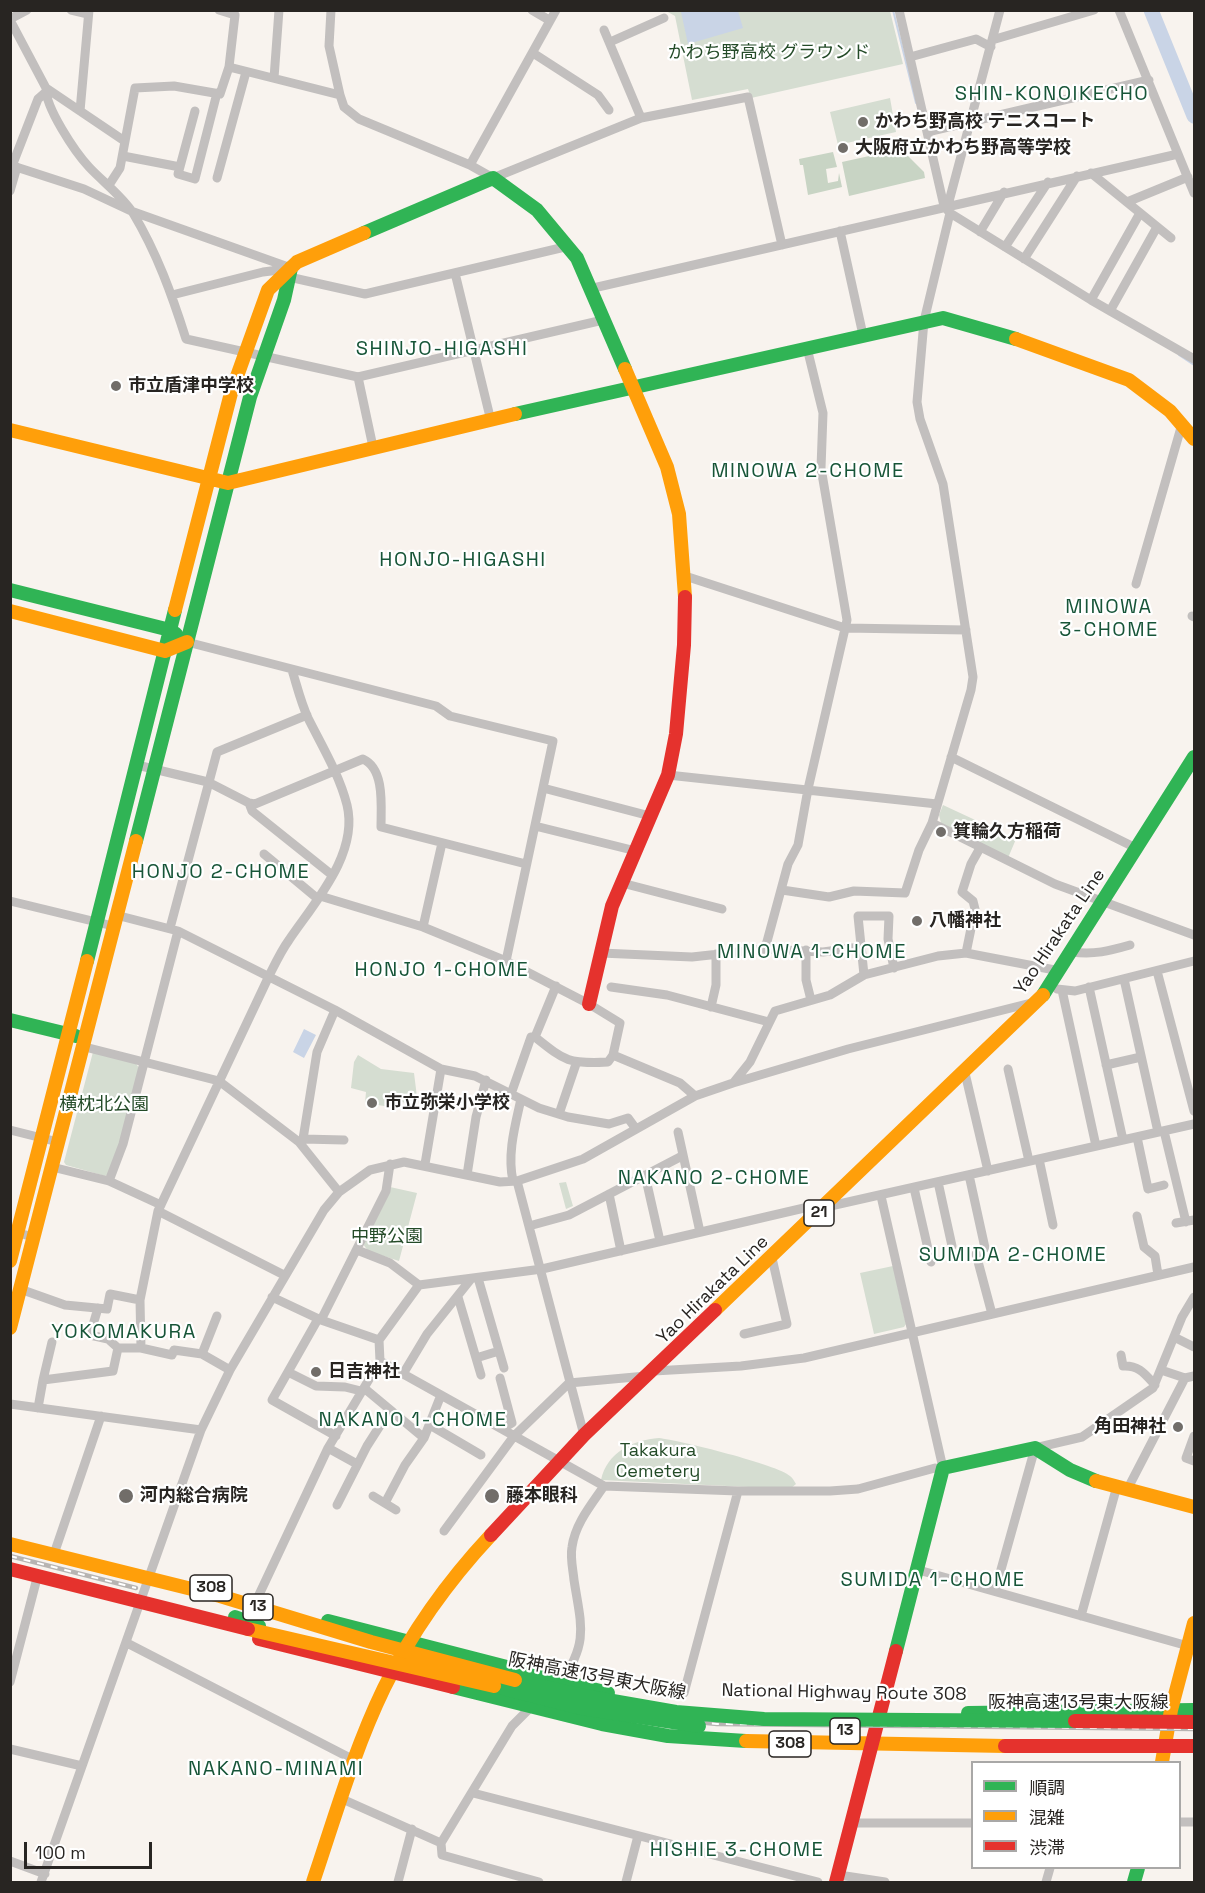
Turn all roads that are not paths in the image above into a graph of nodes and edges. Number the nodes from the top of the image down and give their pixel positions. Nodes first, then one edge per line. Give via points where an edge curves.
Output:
1 (27, 10) edge
2 (71, 10) edge
3 (219, 10) edge
4 (279, 10) edge
5 (331, 10) edge
6 (532, 10) edge
7 (556, 10) edge
8 (899, 10) edge
9 (1000, 10) edge
10 (1094, 10) edge
11 (1119, 10) edge
12 (89, 12) edge
13 (664, 18) dead end
14 (10, 20) edge
15 (549, 20) junction
16 (604, 30) dead end
17 (610, 42) junction
18 (992, 43) junction
19 (533, 53) junction
20 (910, 57) junction
21 (229, 68) junction
22 (246, 72) junction
23 (274, 78) junction
24 (1149, 80) junction
25 (46, 90) junction
26 (217, 93) junction
27 (340, 95) junction
28 (609, 110) dead end
29 (81, 111) junction
30 (195, 111) dead end
31 (641, 118) junction
32 (970, 122) junction
33 (927, 132) junction
34 (123, 140) junction
35 (1178, 154) junction
36 (123, 156) junction
37 (470, 165) junction
38 (13, 166) edge
39 (180, 167) junction
40 (1091, 173) junction
41 (1077, 176) junction
42 (1188, 177) junction
43 (217, 178) dead end
44 (494, 178) junction
45 (1048, 182) junction
46 (109, 185) junction
47 (10, 191) edge
48 (1004, 192) junction
49 (1194, 192) edge
50 (1127, 202) junction
51 (944, 208) junction
52 (131, 211) junction
53 (1140, 213) junction
54 (1157, 227) junction
55 (840, 231) junction
56 (980, 232) junction
57 (1170, 238) dead end
58 (782, 245) junction
59 (569, 246) junction
60 (1005, 247) junction
61 (1024, 259) junction
62 (290, 273) junction
63 (455, 273) junction
64 (590, 289) junction
65 (172, 295) junction
66 (1091, 300) junction
67 (1110, 310) junction
68 (603, 320) junction
69 (924, 321) junction
70 (863, 335) junction
71 (807, 348) junction
72 (473, 350) junction
73 (245, 352) junction
74 (262, 356) junction
75 (1194, 359) edge
76 (358, 377) junction
77 (633, 386) junction
78 (491, 421) junction
79 (1182, 424) junction
80 (10, 430) edge
81 (1194, 439) edge
82 (373, 447) junction
83 (207, 478) junction
84 (228, 483) junction
85 (685, 576) junction
86 (1136, 584) dead end
87 (10, 590) edge
88 (10, 611) edge
89 (845, 628) junction
90 (170, 630) junction
91 (966, 630) junction
92 (187, 642) junction
93 (165, 651) junction
94 (292, 670) junction
95 (307, 715) junction
96 (951, 757) junction
97 (1194, 757) edge
98 (137, 765) junction
99 (153, 769) junction
100 (335, 771) junction
101 (668, 776) junction
102 (208, 782) junction
103 (543, 788) junction
104 (808, 789) junction
105 (249, 804) junction
106 (937, 804) junction
107 (650, 816) junction
108 (932, 823) junction
109 (535, 826) junction
110 (442, 843) junction
111 (980, 848) junction
112 (1136, 848) junction
113 (636, 851) junction
114 (264, 854) dead end
115 (526, 864) junction
116 (332, 875) junction
117 (622, 883) junction
118 (782, 890) junction
119 (319, 898) junction
120 (10, 901) edge
121 (1103, 902) junction
122 (722, 909) dead end
123 (115, 921) junction
124 (96, 922) junction
125 (423, 927) junction
126 (174, 930) junction
127 (1194, 935) edge
128 (1130, 945) dead end
129 (860, 947) junction
130 (765, 949) junction
131 (806, 950) junction
132 (1072, 952) junction
133 (601, 953) junction
134 (966, 953) junction
135 (716, 954) junction
136 (506, 961) junction
137 (1194, 961) edge
138 (894, 968) junction
139 (1060, 971) junction
140 (1157, 971) junction
141 (864, 975) junction
142 (269, 976) junction
143 (1124, 979) junction
144 (556, 986) junction
145 (611, 987) dead end
146 (1089, 987) junction
147 (1050, 993) junction
148 (811, 1000) junction
149 (589, 1004) junction
150 (711, 1007) junction
151 (335, 1010) junction
152 (10, 1020) edge
153 (769, 1022) junction
154 (67, 1034) junction
155 (535, 1037) junction
156 (82, 1042) junction
157 (614, 1055) junction
158 (1141, 1057) junction
159 (144, 1062) junction
160 (576, 1064) junction
161 (1106, 1065) junction
162 (1008, 1068) dead end
163 (441, 1069) junction
164 (965, 1073) junction
165 (486, 1080) junction
166 (219, 1081) junction
167 (733, 1083) junction
168 (511, 1094) junction
169 (695, 1096) junction
170 (522, 1099) junction
171 (1194, 1111) edge
172 (559, 1114) junction
173 (1194, 1124) edge
174 (636, 1129) junction
175 (10, 1130) edge
176 (678, 1132) dead end
177 (1161, 1132) junction
178 (1137, 1137) junction
179 (42, 1138) junction
180 (344, 1140) dead end
181 (1123, 1140) junction
182 (301, 1141) junction
183 (58, 1142) junction
184 (1096, 1146) junction
185 (682, 1156) junction
186 (1040, 1159) junction
187 (1029, 1161) junction
188 (390, 1164) junction
189 (425, 1164) junction
190 (52, 1167) junction
191 (988, 1171) junction
192 (467, 1175) junction
193 (645, 1175) junction
194 (969, 1175) junction
195 (110, 1181) junction
196 (515, 1181) junction
197 (938, 1182) junction
198 (1164, 1185) dead end
199 (914, 1188) junction
200 (339, 1192) junction
201 (609, 1194) junction
202 (881, 1196) junction
203 (826, 1207) junction
204 (159, 1208) junction
205 (1137, 1216) dead end
206 (1185, 1222) edge
207 (1053, 1225) dead end
208 (529, 1226) junction
209 (14, 1232) edge
210 (700, 1232) junction
211 (34, 1237) junction
212 (660, 1241) junction
213 (952, 1246) dead end
214 (357, 1250) junction
215 (621, 1251) junction
216 (772, 1258) junction
217 (10, 1261) edge
218 (931, 1262) dead end
219 (1194, 1267) edge
220 (542, 1269) junction
221 (284, 1275) junction
222 (1158, 1275) junction
223 (475, 1279) junction
224 (419, 1285) junction
225 (20, 1289) junction
226 (272, 1297) junction
227 (458, 1297) junction
228 (1194, 1297) edge
229 (140, 1300) junction
230 (98, 1308) junction
231 (992, 1314) junction
232 (217, 1316) dead end
233 (319, 1319) junction
234 (10, 1328) edge
235 (910, 1333) junction
236 (744, 1334) dead end
237 (1174, 1337) junction
238 (379, 1340) junction
239 (52, 1342) dead end
240 (1194, 1347) edge
241 (118, 1348) junction
242 (141, 1348) junction
243 (499, 1351) junction
244 (202, 1354) junction
245 (1120, 1355) dead end
246 (476, 1358) junction
247 (380, 1361) junction
248 (504, 1368) dead end
249 (230, 1370) junction
250 (1161, 1370) junction
251 (288, 1372) junction
252 (651, 1373) junction
253 (403, 1374) junction
254 (481, 1375) dead end
255 (1190, 1377) edge
256 (500, 1378) dead end
257 (44, 1380) junction
258 (569, 1383) junction
259 (1155, 1385) junction
260 (363, 1390) junction
261 (441, 1395) junction
262 (10, 1404) edge
263 (38, 1408) junction
264 (390, 1410) junction
265 (101, 1416) junction
266 (429, 1425) junction
267 (502, 1429) junction
268 (201, 1430) junction
269 (584, 1435) junction
270 (336, 1436) junction
271 (514, 1436) junction
272 (1194, 1436) edge
273 (424, 1438) junction
274 (328, 1448) junction
275 (1035, 1448) junction
276 (482, 1455) dead end
277 (559, 1459) junction
278 (1194, 1461) edge
279 (357, 1464) junction
280 (942, 1469) junction
281 (604, 1486) junction
282 (1123, 1487) junction
283 (738, 1491) junction
284 (373, 1496) dead end
285 (385, 1503) junction
286 (337, 1504) dead end
287 (1194, 1506) edge
288 (396, 1510) dead end
289 (444, 1532) dead end
290 (10, 1543) edge
291 (55, 1551) junction
292 (10, 1553) edge
293 (10, 1560) edge
294 (10, 1569) edge
295 (915, 1569) junction
296 (151, 1574) junction
297 (10, 1576) edge
298 (36, 1582) junction
299 (995, 1591) junction
300 (257, 1599) junction
301 (138, 1609) junction
302 (236, 1614) junction
303 (1082, 1616) junction
304 (1194, 1623) edge
305 (343, 1625) junction
306 (410, 1642) junction
307 (127, 1643) junction
308 (15, 1644) edge
309 (1188, 1646) junction
310 (350, 1662) junction
311 (393, 1672) junction
312 (10, 1682) edge
313 (561, 1682) junction
314 (684, 1693) dead end
315 (531, 1707) junction
316 (1171, 1710) junction
317 (1194, 1710) edge
318 (879, 1713) junction
319 (1194, 1722) edge
320 (1194, 1733) edge
321 (872, 1744) junction
322 (1165, 1746) junction
323 (1194, 1746) edge
324 (10, 1749) edge
325 (354, 1760) junction
326 (1162, 1761) edge
327 (82, 1766) junction
328 (473, 1793) junction
329 (340, 1798) junction
330 (852, 1822) junction
331 (971, 1823) edge
332 (412, 1828) junction
333 (638, 1836) junction
334 (441, 1843) junction
335 (10, 1861) edge
336 (43, 1878) edge
337 (837, 1879) edge
338 (313, 1882) edge
339 (398, 1882) edge
340 (539, 1882) edge
341 (627, 1882) edge
342 (818, 1882) edge
343 (885, 1882) edge

1 - 14 street
2 - 12 street
3 - 21 street via 234,15
4 - 23 street
5 - 27 street via 329,46
6 - 15 street
7 - 15 street
8 - 20 street
9 - 18 street
10 - 18 street
11 - 24 street
12 - 29 street
13 - 17 street
14 - 25 street
15 - 19 street
16 - 17 street
17 - 31 street
18 - 20 street via 976,39
18 - 32 street
19 - 28 street via 598,95
19 - 37 street
20 - 33 street
21 - 22 street
21 - 26 street via 220,94
22 - 23 street
22 - 43 street
23 - 27 street
24 - 32 street
24 - 35 street
25 - 29 street
25 - 38 street via 38,99
25 - 46 street via 46,100 69,140 88,166
26 - 34 street via 174,86 135,88
26 - 39 street via 195,179 178,174
27 - 37 street via 344,107 359,119
29 - 34 street
30 - 39 street
31 - 44 street
31 - 58 street via 748,97
32 - 33 street
32 - 51 street
33 - 51 street
34 - 36 street
35 - 40 street
35 - 42 street
36 - 39 street
36 - 46 street
37 - 44 street
38 - 47 street
38 - 52 street via 84,189
40 - 41 street
40 - 50 street
41 - 45 street
41 - 61 street
42 - 49 street
42 - 50 street
44 - 59 main road via 537,210
44 - 62 main road via 297,262
45 - 48 street
45 - 60 street
46 - 52 street
48 - 51 street
48 - 56 street
50 - 53 street
51 - 55 street
51 - 56 street
51 - 69 street
52 - 62 street
52 - 65 street
53 - 54 street
53 - 66 street
54 - 57 street
54 - 67 street
55 - 58 street
55 - 70 street
56 - 60 street
58 - 64 street
59 - 63 street
59 - 64 main road
60 - 61 street
61 - 66 street
62 - 63 street via 365,294
62 - 65 street via 263,272
62 - 73 main road via 268,290
62 - 74 main road
63 - 72 street
64 - 68 main road
65 - 73 street via 186,339
66 - 67 street
67 - 75 street
68 - 72 street
68 - 77 main road
69 - 70 main road
69 - 79 main road via 943,318 1001,333 1104,370 1146,391
69 - 91 street via 917,402 943,484
70 - 71 main road
71 - 77 main road
71 - 89 street via 823,413 821,468 847,620
72 - 76 street
72 - 78 street
73 - 74 street
73 - 83 main road
74 - 76 street
74 - 84 main road
76 - 82 street
77 - 78 main road
77 - 85 main road via 667,467 679,514
78 - 82 main road
79 - 81 main road
79 - 86 street
80 - 83 main road
82 - 84 main road
83 - 84 main road
83 - 90 main road
84 - 92 main road
85 - 89 street
85 - 101 main road via 684,645
87 - 90 main road
88 - 93 main road
89 - 91 street
89 - 104 street
90 - 92 main road
90 - 93 main road
91 - 96 street via 973,677
92 - 93 main road
92 - 94 street
92 - 99 main road
93 - 98 main road
94 - 95 street
94 - 103 street via 436,706 450,716 553,741
95 - 100 street
95 - 102 street via 216,752
96 - 106 street
96 - 112 street
97 - 112 main road, Yao Hirakata Line / 21
98 - 99 street
98 - 124 main road
99 - 102 street
99 - 123 main road
100 - 105 street
100 - 110 street via 363,759 370,762 380,783 381,827
100 - 116 street via 348,807 348,827
101 - 104 street
101 - 107 main road
102 - 105 street
102 - 126 street
103 - 107 street
103 - 109 street
104 - 106 street
104 - 118 street via 798,845 788,864
105 - 116 street via 252,811
106 - 108 street
107 - 113 main road
108 - 111 street
108 - 118 street via 905,893 854,891 830,897
109 - 113 street
109 - 115 street
110 - 115 street
110 - 125 street
111 - 121 street
111 - 134 street via 962,892 973,901 975,909
112 - 121 main road, Yao Hirakata Line / 21
113 - 117 main road
114 - 119 street
115 - 136 street
116 - 119 street
117 - 122 street
117 - 133 main road
118 - 130 street
119 - 125 street
119 - 142 street
120 - 124 street
121 - 127 street
121 - 132 main road, Yao Hirakata Line / 21
123 - 124 street
123 - 126 street
123 - 156 main road
124 - 154 main road
125 - 136 street
126 - 142 street
126 - 159 street
128 - 132 street via 1091,955
129 - 131 street
129 - 138 street via 858,916 889,916 888,939
129 - 141 street
130 - 131 street
130 - 135 street
131 - 148 street
132 - 139 main road, Yao Hirakata Line / 21
133 - 135 street via 692,957
133 - 149 main road
134 - 138 street
134 - 139 street
135 - 150 street
136 - 144 street
137 - 140 street
138 - 141 street
139 - 147 main road, Yao Hirakata Line / 21
140 - 143 street
140 - 171 street
141 - 148 street via 830,995
142 - 151 street
142 - 166 street
143 - 146 street
143 - 158 street
144 - 149 street
144 - 155 street
145 - 150 street via 667,995
146 - 147 street
146 - 161 street
147 - 164 main road, Yao Hirakata Line / 21
147 - 167 street
147 - 184 street
148 - 153 street via 775,1011
149 - 157 street via 620,1023
150 - 153 street
151 - 163 street
151 - 182 street via 317,1052
152 - 154 main road
153 - 167 street via 750,1062
154 - 156 main road
154 - 179 main road
155 - 160 street via 561,1058
155 - 168 street via 531,1037
156 - 159 street
156 - 183 main road
157 - 160 street via 608,1062
157 - 169 street via 680,1083
158 - 161 street
158 - 177 street
159 - 166 street
159 - 195 street
160 - 172 street
161 - 181 street
162 - 187 street
163 - 165 street
163 - 189 street
164 - 191 street
164 - 203 main road, Yao Hirakata Line / 21
165 - 168 street
165 - 192 street
166 - 182 street
166 - 204 street
167 - 169 street
168 - 170 street
169 - 174 street
170 - 172 street
170 - 196 street via 513,1132 510,1170
172 - 174 street via 595,1124 628,1118
173 - 177 street
174 - 196 street via 583,1159
175 - 179 street
176 - 185 street
177 - 178 street
177 - 206 street
178 - 181 street
178 - 198 street via 1148,1189
179 - 183 street
179 - 209 main road
180 - 182 street
181 - 184 street
182 - 200 street
183 - 190 main road
184 - 186 street
185 - 193 street
185 - 210 street
186 - 187 street
186 - 207 street
187 - 191 street
188 - 189 street
188 - 200 street via 370,1170
188 - 214 street via 386,1191
189 - 192 street
190 - 195 street
190 - 211 main road
191 - 194 street
192 - 196 street
193 - 201 street
193 - 212 street
194 - 197 street
194 - 231 street
195 - 204 street
196 - 208 street
197 - 199 street
197 - 213 street
199 - 202 street
199 - 218 street
200 - 221 street
201 - 208 street via 569,1215
201 - 215 street
202 - 203 street
202 - 235 street
203 - 210 street via 817,1205
203 - 216 main road, Yao Hirakata Line / 21
204 - 221 street
204 - 229 street
205 - 222 street via 1144,1247 1155,1256
208 - 220 street
209 - 211 street
209 - 217 main road
210 - 212 street
211 - 225 main road
212 - 215 street
214 - 224 street via 390,1263
214 - 233 street
215 - 220 street
216 - 236 street via 787,1324
216 - 252 main road, Yao Hirakata Line / 21
219 - 222 street
220 - 223 street
220 - 258 street
221 - 226 street
222 - 231 street
223 - 224 street
223 - 227 street
223 - 243 street
224 - 238 street
225 - 230 street via 65,1305
225 - 234 main road
226 - 233 street
226 - 249 street
227 - 246 street
227 - 253 street via 427,1334
228 - 237 street
229 - 230 street via 110,1294 107,1309
229 - 242 street
230 - 241 street via 90,1335 108,1339
231 - 235 street
232 - 244 street
233 - 238 street
233 - 251 street
235 - 252 street via 804,1358
235 - 280 street
237 - 240 street
237 - 250 street
238 - 247 street
239 - 257 street
241 - 242 street
241 - 257 street via 113,1371
242 - 244 street via 172,1355 174,1350
243 - 246 street
243 - 248 street
244 - 249 street
245 - 259 street via 1123,1366 1133,1365
246 - 254 street
247 - 253 street
247 - 260 street
249 - 268 street
250 - 255 street
250 - 259 street
251 - 260 street via 316,1386
251 - 270 street via 272,1400
252 - 258 street
252 - 269 main road, Yao Hirakata Line / 21
253 - 261 street
255 - 282 street
256 - 267 street via 512,1423
257 - 263 street
258 - 269 street
258 - 271 street
259 - 275 street via 1082,1437
260 - 264 street
260 - 270 street
261 - 266 street
261 - 267 street
262 - 263 street
263 - 265 street
264 - 273 street
264 - 279 street
265 - 268 street
265 - 291 street
266 - 273 street
266 - 276 street
267 - 271 street
268 - 296 street
269 - 277 main road, Yao Hirakata Line / 21
270 - 274 street
271 - 277 street
271 - 289 street
272 - 278 street via 1186,1458
273 - 285 street
274 - 279 street
274 - 300 street
275 - 280 main road
275 - 282 main road via 1066,1470
275 - 299 street
277 - 281 street
277 - 306 main road, Yao Hirakata Line / 21 via 467,1561
279 - 286 street
280 - 283 street via 858,1489
280 - 295 main road
281 - 283 street
281 - 313 street via 574,1535 572,1558 581,1645
282 - 287 main road
282 - 303 street
283 - 314 street
284 - 285 street
285 - 288 street
290 - 291 main road, National Highway Route 308 / 308
290 - 319 main road, 阪神高速13号東大阪線 / 13, bridge via 220,1596 338,1633 503,1677 676,1713 764,1719
291 - 296 main road, National Highway Route 308 / 308
292 - 302 main road
293 - 302 main road
294 - 320 main road, 阪神高速13号東大阪線 / 13, bridge via 225,1625 367,1655 581,1708 674,1724 765,1730
295 - 299 street
295 - 318 main road
296 - 300 main road, National Highway Route 308 / 308
296 - 301 street
297 - 298 main road, 308
298 - 301 main road, 308
298 - 308 street
299 - 303 street
300 - 305 main road, National Highway Route 308 / 308
301 - 307 street
301 - 310 main road, 308
302 - 305 main road
302 - 310 main road
303 - 309 street
304 - 309 main road
305 - 306 main road, National Highway Route 308 / 308
306 - 311 main road, Yao Hirakata Line / 21
306 - 313 main road, National Highway Route 308 / 308
307 - 325 street
307 - 327 street
308 - 312 street
309 - 316 main road
310 - 311 main road, 308
311 - 315 main road, 308
311 - 325 main road, Yao Hirakata Line / 21
313 - 318 main road, National Highway Route 308 / 308 via 641,1702 698,1709
315 - 321 main road, 308 via 668,1736 784,1744
315 - 328 street via 512,1725
316 - 317 main road, National Highway Route 308 / 308
316 - 318 main road, National Highway Route 308 / 308
316 - 322 main road
318 - 321 main road
321 - 322 main road, 308
321 - 330 main road
322 - 323 main road, 308
322 - 326 main road
324 - 327 street
325 - 329 main road, Yao Hirakata Line / 21
327 - 336 street
328 - 333 street
328 - 334 street
329 - 332 street
329 - 338 main road, Yao Hirakata Line / 21
330 - 331 street
330 - 337 main road
332 - 334 street
332 - 339 street
333 - 341 street
333 - 342 street
334 - 340 street via 442,1855
335 - 336 street
337 - 343 street

